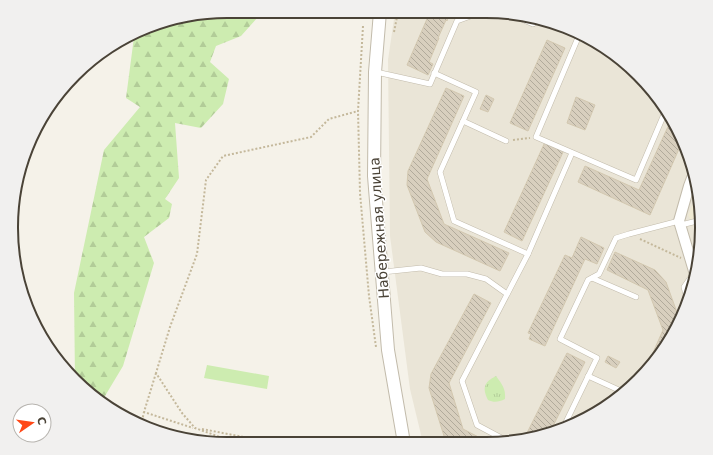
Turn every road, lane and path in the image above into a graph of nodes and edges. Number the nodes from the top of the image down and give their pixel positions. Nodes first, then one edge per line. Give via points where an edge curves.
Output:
1 (380, 18) edge
2 (397, 18) edge
3 (465, 18) edge
4 (394, 32) dead end
5 (577, 40) edge
6 (375, 72) junction
7 (434, 73) junction
8 (358, 111) dead end
9 (663, 116) edge
10 (463, 121) junction
11 (536, 137) junction
12 (506, 141) joint
13 (572, 153) junction
14 (690, 183) edge
15 (695, 221) edge
16 (680, 223) junction
17 (629, 234) junction
18 (528, 254) junction
19 (692, 264) edge
20 (691, 268) edge
21 (381, 272) junction
22 (689, 277) edge
23 (592, 278) junction
24 (685, 291) edge
25 (507, 294) junction
26 (636, 297) dead end
27 (156, 372) junction
28 (588, 376) junction
29 (618, 390) edge
30 (144, 412) junction
31 (142, 419) edge
32 (567, 421) edge
33 (195, 428) junction
34 (220, 437) edge
35 (246, 437) edge
36 (403, 437) edge
37 (499, 437) edge

1 - 6 street, Набережная улица
2 - 4 path
3 - 7 lane via 457,21
5 - 11 lane
6 - 7 lane via 430,84
6 - 21 street, Набережная улица via 374,176
7 - 10 lane via 476,92
8 - 27 path via 329,118 310,137 223,156 206,180 197,254
9 - 13 lane via 636,180
10 - 12 lane
10 - 18 lane via 440,172 454,220
11 - 12 path
11 - 13 lane
13 - 18 lane
14 - 16 street
15 - 16 lane
16 - 17 lane
16 - 19 street
17 - 20 path
17 - 23 lane via 616,238 599,274
18 - 25 lane
21 - 25 lane via 421,268 442,274 467,274 486,279
21 - 36 street, Набережная улица via 388,350
22 - 24 lane via 684,287
23 - 26 lane
23 - 28 lane via 588,280 560,339 597,358
25 - 37 lane via 462,381 477,425
27 - 30 path
27 - 33 path via 182,413
28 - 29 lane
28 - 32 lane
30 - 31 path
30 - 33 path
33 - 34 path
33 - 35 path

